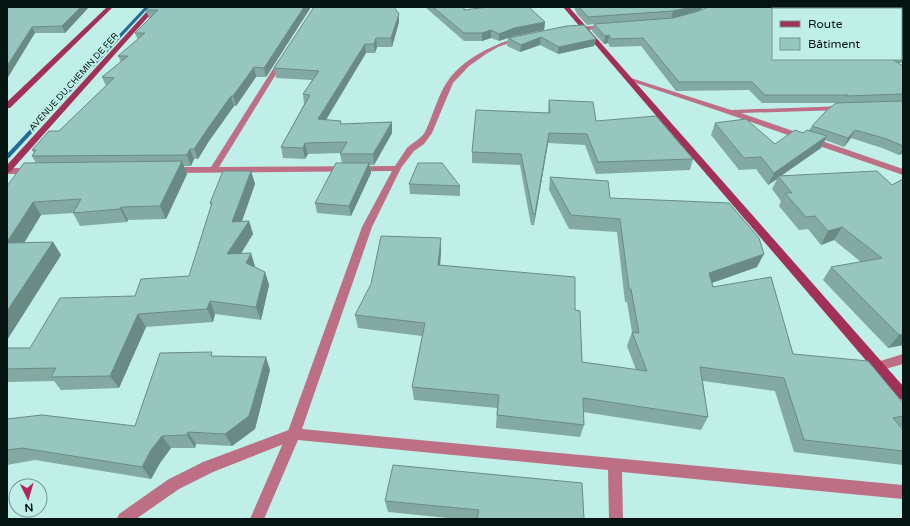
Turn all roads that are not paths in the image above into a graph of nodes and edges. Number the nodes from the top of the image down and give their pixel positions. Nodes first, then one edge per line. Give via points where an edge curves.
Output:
1 (110, 7) edge
2 (154, 7) edge
3 (566, 7) edge
4 (614, 26) edge
5 (583, 28) junction
6 (568, 29) edge
7 (526, 37) edge
8 (287, 53) edge
9 (629, 79) junction
10 (7, 106) edge
11 (847, 108) edge
12 (728, 111) junction
13 (397, 168) junction
14 (165, 170) edge
15 (213, 170) junction
16 (7, 171) edge
17 (39, 171) edge
18 (903, 172) edge
19 (903, 358) edge
20 (878, 366) junction
21 (903, 395) edge
22 (294, 434) junction
23 (615, 465) junction
24 (903, 492) edge
25 (124, 519) edge
26 (257, 519) edge
27 (616, 519) edge

1 - 10 main road
2 - 16 main road, AVENUE DU CHEMIN DE FER
3 - 5 main road
4 - 5 street
5 - 6 street
5 - 9 main road
7 - 13 street via 496,46 467,65 450,82 428,133 411,149
8 - 15 street
9 - 12 street
9 - 20 main road
11 - 12 street
12 - 18 street
13 - 15 street
13 - 22 street via 367,227
14 - 15 street
16 - 17 street
19 - 20 street
20 - 21 main road
22 - 23 street
22 - 25 street via 208,467 174,484
22 - 26 street
23 - 24 street
23 - 27 street

